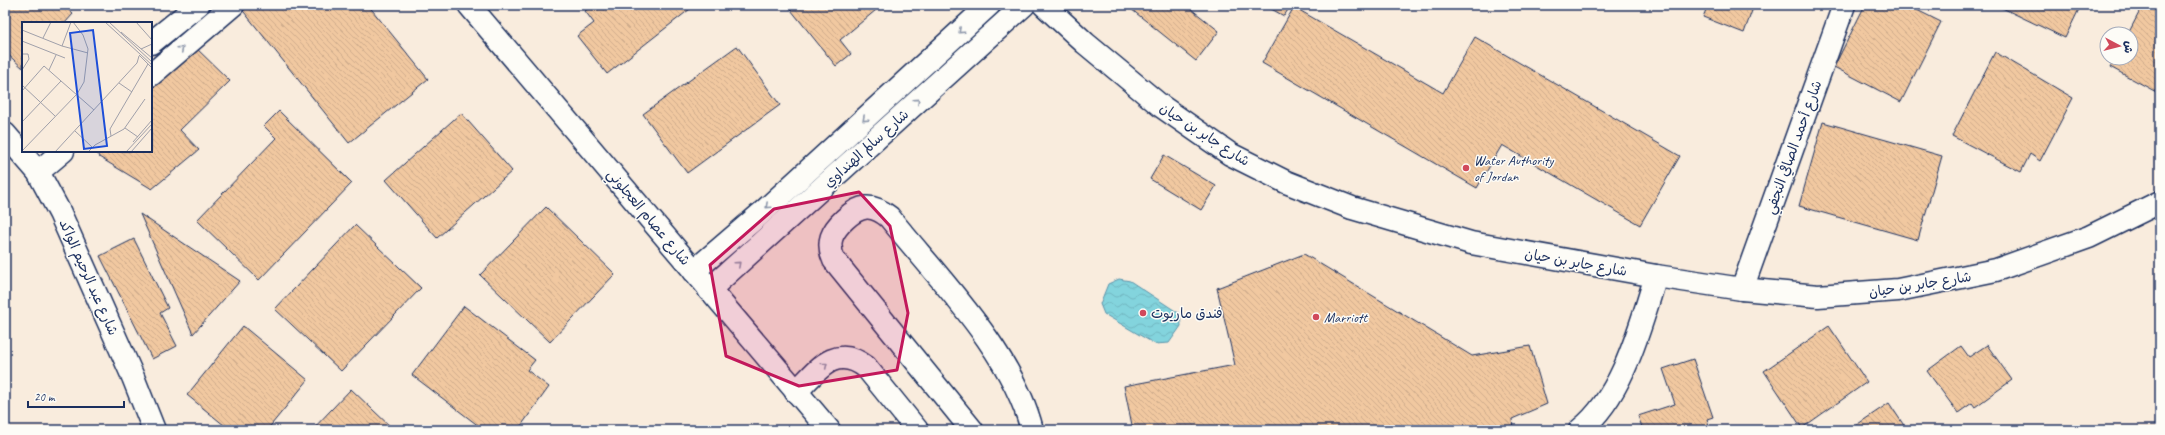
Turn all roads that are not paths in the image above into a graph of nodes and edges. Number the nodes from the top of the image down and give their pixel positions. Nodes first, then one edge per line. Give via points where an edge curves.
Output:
1 (233, 5) edge
2 (469, 5) edge
3 (989, 5) edge
4 (1024, 5) edge
5 (1044, 5) edge
6 (1844, 5) edge
7 (192, 10) edge
8 (201, 31) junction
9 (152, 42) edge
10 (152, 74) edge
11 (15, 143) edge
12 (22, 152) edge
13 (22, 152) edge
14 (62, 152) edge
15 (38, 172) junction
16 (2160, 202) edge
17 (694, 271) junction
18 (1656, 276) junction
19 (1742, 289) junction
20 (709, 290) junction
21 (796, 392) junction
22 (154, 430) edge
23 (829, 430) edge
24 (918, 430) edge
25 (972, 430) edge
26 (1032, 430) edge
27 (1580, 430) edge

1 - 8 street
2 - 17 street, شارع عصام العجلوني
3 -> 17 street, شارع سالم الهنداوي via 765,210
20 -> 4 street, شارع سالم الهنداوي
5 - 18 street, شارع جابر بن حيان via 1161,106 1230,154 1286,182 1352,208 1471,242
6 - 19 street, شارع أحمد الصافي النجفي
7 - 8 street
7 - 9 street
10 -> 8 street
11 - 13 street, شارع عبد الرحيم الواكد
12 - 15 street, شارع عبد الرحيم الواكد
14 - 15 street
15 - 22 street, شارع عبد الرحيم الواكد via 78,250
16 - 19 street, شارع جابر بن حيان via 2089,237 1996,270 1955,280 1898,290 1818,296
17 - 20 street, شارع عصام العجلوني
18 - 19 street, شارع جابر بن حيان
18 - 27 street via 1619,379 1608,401 1593,420
20 - 21 street, شارع عصام العجلوني
21 - 23 street, شارع عصام العجلوني
21 -> 24 street via 827,363 836,358 847,357 857,360 866,367
25 - 26 street via 834,260 829,244 834,229 856,210 873,208 889,218 973,321 1012,379 1028,411

